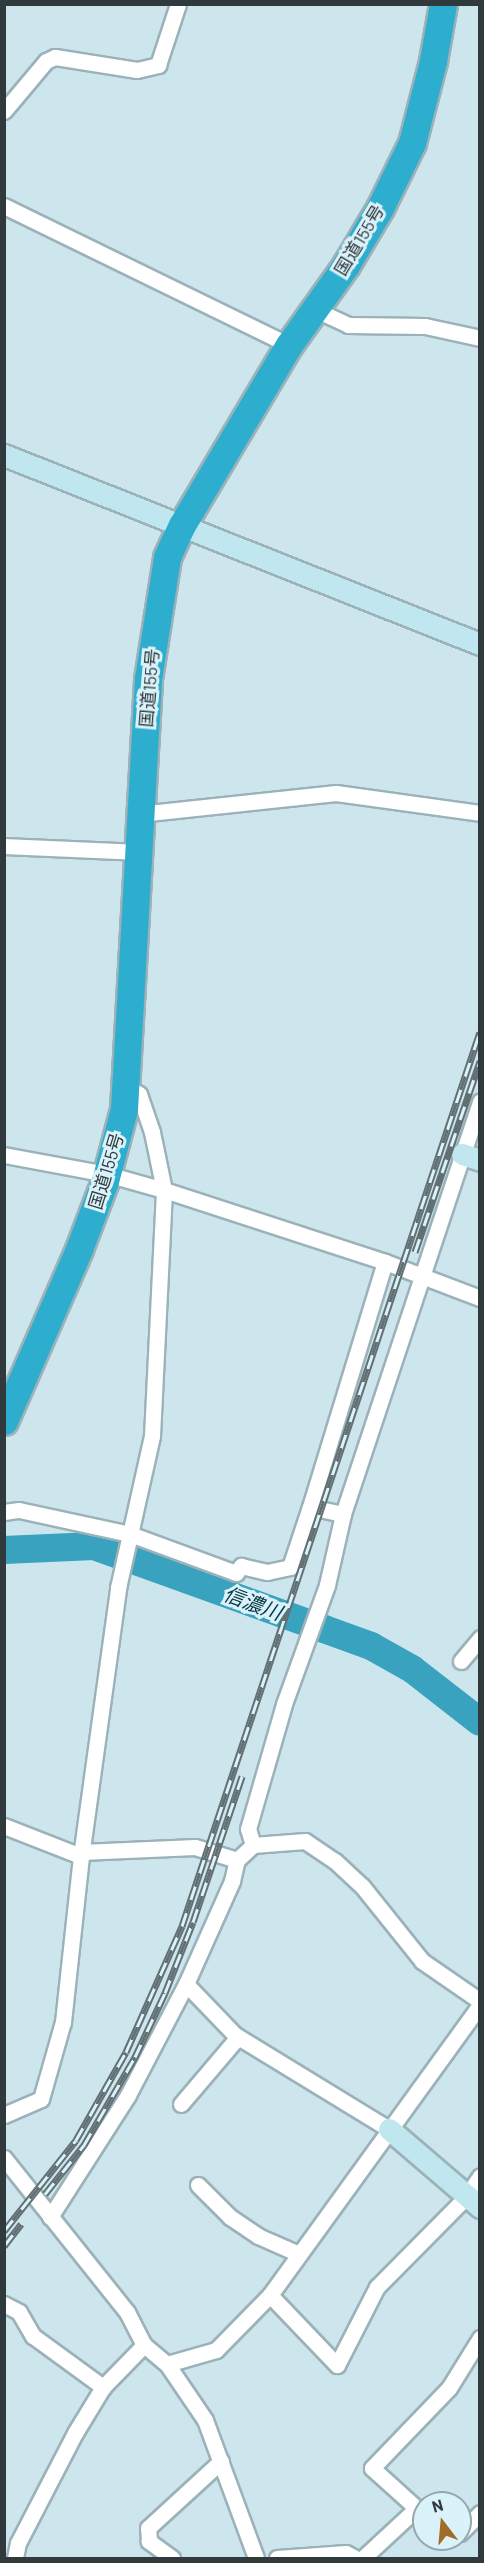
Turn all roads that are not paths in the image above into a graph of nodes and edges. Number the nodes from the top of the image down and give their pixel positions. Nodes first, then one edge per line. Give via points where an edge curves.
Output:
1 (178, 4) edge
2 (442, 4) edge
3 (4, 111) edge
4 (4, 206) edge
5 (314, 309) junction
6 (480, 338) edge
7 (289, 345) junction
8 (4, 455) edge
9 (182, 525) junction
10 (480, 644) edge
11 (480, 813) edge
12 (140, 814) junction
13 (4, 846) edge
14 (139, 852) junction
15 (125, 1086) junction
16 (480, 1101) edge
17 (4, 1155) edge
18 (471, 1157) edge
19 (107, 1174) junction
20 (164, 1190) junction
21 (385, 1262) junction
22 (421, 1276) junction
23 (480, 1298) edge
24 (5, 1421) edge
25 (310, 1507) junction
26 (4, 1512) edge
27 (343, 1514) junction
28 (129, 1538) junction
29 (480, 1638) edge
30 (461, 1661) dead end
31 (4, 1826) edge
32 (253, 1845) junction
33 (81, 1854) junction
34 (237, 1860) junction
35 (186, 1984) junction
36 (480, 2003) edge
37 (238, 2037) junction
38 (181, 2104) dead end
39 (4, 2115) edge
40 (389, 2129) junction
41 (4, 2158) edge
42 (480, 2176) edge
43 (198, 2185) dead end
44 (473, 2202) edge
45 (50, 2217) junction
46 (299, 2254) junction
47 (270, 2295) junction
48 (4, 2304) edge
49 (480, 2338) edge
50 (144, 2345) junction
51 (167, 2364) junction
52 (104, 2387) junction
53 (220, 2461) junction
54 (412, 2505) edge
55 (412, 2519) edge
56 (15, 2559) edge
57 (172, 2559) edge
58 (256, 2559) edge
59 (277, 2559) edge
60 (355, 2559) edge
61 (363, 2559) edge

1 - 3 street via 158,65 137,70 55,57 46,61
2 - 5 highway, 国道155号 via 433,60 412,143 380,208
4 - 7 street
5 - 6 street via 348,325 425,326
5 - 7 highway, 国道155号
7 - 9 highway, 国道155号
8 - 9 street
9 - 10 street
9 - 12 highway, 国道155号 via 167,557 156,618
11 - 12 street via 336,793
12 - 14 highway, 国道155号
13 - 14 street
14 - 15 highway, 国道155号
15 - 19 highway, 国道155号 via 124,1109
15 - 20 street via 139,1094 152,1132
16 - 18 street
17 - 19 street
18 - 22 street
19 - 20 street
19 - 24 highway, 国道155号
20 - 21 street
20 - 28 street via 152,1436
21 - 22 street
21 - 25 street
22 - 23 street
22 - 27 street
25 - 27 street
25 - 28 street via 291,1567 267,1572 241,1566 236,1574
26 - 28 street via 30,1512
27 - 32 street via 327,1585 248,1829
28 - 33 street via 118,1588
29 - 30 street
31 - 33 street
32 - 34 street
32 - 36 street via 305,1841 335,1861 362,1886 422,1961
33 - 34 street via 195,1847
33 - 39 street via 63,2022 47,2086 41,2099
34 - 35 street via 232,1881
35 - 37 street
35 - 45 street via 128,2095
36 - 40 street
37 - 38 street
37 - 40 street
40 - 44 street
40 - 46 street
41 - 45 street
42 - 44 street
43 - 46 street via 230,2217 258,2236
44 - 47 street via 377,2288 337,2365
45 - 50 street via 127,2312
46 - 47 street
47 - 51 street via 216,2350
48 - 52 street via 20,2312 33,2336
49 - 54 street via 449,2388 372,2468
50 - 51 street
50 - 52 street
51 - 53 street via 205,2420
52 - 56 street via 41,2494 18,2543
53 - 57 street via 148,2528 149,2541
53 - 58 street
55 - 61 street
59 - 60 street via 346,2553

